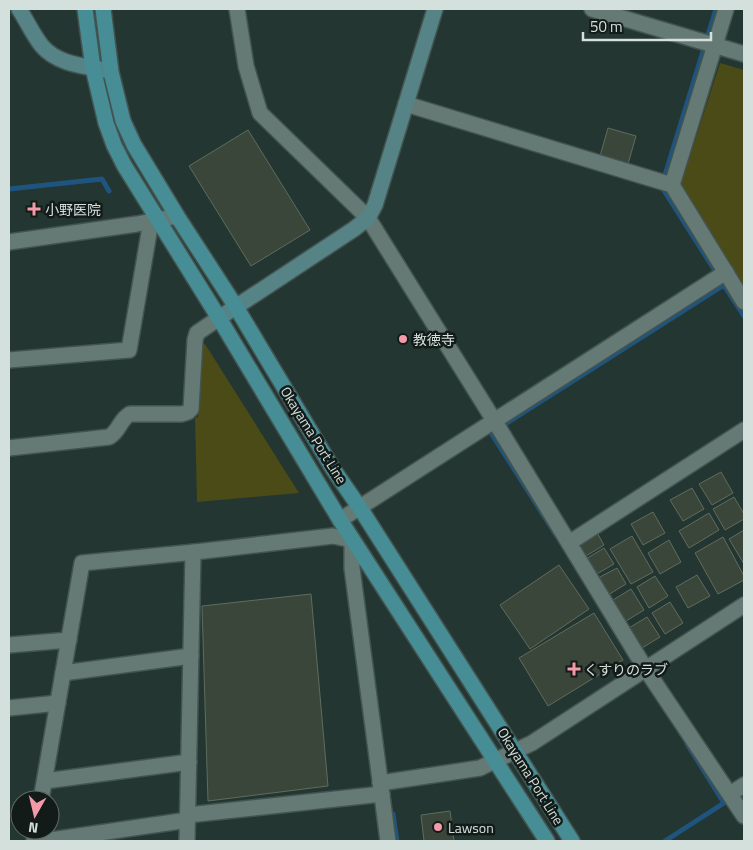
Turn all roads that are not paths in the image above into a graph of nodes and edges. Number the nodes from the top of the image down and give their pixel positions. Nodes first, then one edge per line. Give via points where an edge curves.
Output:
1 (19, 9) edge
2 (85, 9) edge
3 (103, 9) edge
4 (237, 9) edge
5 (435, 9) edge
6 (592, 9) edge
7 (726, 9) edge
8 (709, 44) junction
9 (744, 54) edge
10 (92, 68) junction
11 (111, 72) junction
12 (406, 104) junction
13 (666, 183) junction
14 (177, 216) junction
15 (368, 218) junction
16 (155, 220) junction
17 (9, 242) edge
18 (721, 275) junction
19 (744, 302) edge
20 (236, 307) junction
21 (219, 318) junction
22 (9, 360) edge
23 (497, 426) junction
24 (744, 430) edge
25 (9, 448) edge
26 (360, 508) junction
27 (340, 520) junction
28 (352, 540) junction
29 (569, 543) junction
30 (193, 552) junction
31 (744, 605) edge
32 (69, 640) junction
33 (9, 645) edge
34 (191, 656) junction
35 (642, 671) junction
36 (63, 673) junction
37 (58, 703) junction
38 (9, 708) edge
39 (515, 751) junction
40 (495, 761) junction
41 (189, 762) junction
42 (45, 781) junction
43 (744, 785) edge
44 (381, 789) junction
45 (43, 790) edge
46 (730, 794) junction
47 (744, 816) edge
48 (188, 818) junction
49 (105, 837) edge
50 (44, 841) edge
51 (187, 841) edge
52 (388, 841) edge
53 (547, 841) edge
54 (572, 841) edge

1 - 10 street via 43,47 56,57
2 - 10 main road, Okayama Port Line
3 - 11 main road, Okayama Port Line
4 - 15 street via 246,66 260,112
5 - 12 street
6 - 8 street
7 - 8 street
8 - 9 street
8 - 13 street
10 - 11 street
10 - 16 main road, Okayama Port Line via 114,145
11 - 14 main road, Okayama Port Line via 130,137
12 - 13 street
12 - 15 street via 375,205
13 - 18 street
14 - 16 street
14 - 20 main road, Okayama Port Line
15 - 20 street
15 - 23 street
16 - 17 street
16 - 21 main road, Okayama Port Line
16 - 22 street via 129,350
18 - 19 street
18 - 23 street
20 - 21 street
20 - 26 main road, Okayama Port Line
21 - 25 street via 197,333 191,409 188,412 130,414 109,437
21 - 27 main road, Okayama Port Line
23 - 26 street
23 - 29 street
24 - 29 street
26 - 27 street
26 - 39 main road, Okayama Port Line
27 - 28 main road, Okayama Port Line
28 - 30 street via 332,536
28 - 40 main road, Okayama Port Line
28 - 44 street via 352,568
29 - 35 street
30 - 32 street via 82,563
30 - 34 street
31 - 35 street
32 - 33 street
32 - 36 street
34 - 36 street
34 - 41 street
35 - 39 street
35 - 46 street
36 - 37 street
37 - 38 street
37 - 42 street
39 - 40 street
39 - 54 main road, Okayama Port Line
40 - 44 street via 480,768
40 - 53 main road, Okayama Port Line
41 - 42 street
41 - 48 street
42 - 45 street
43 - 46 street
44 - 48 street
44 - 52 street
46 - 47 street
48 - 49 street
48 - 51 street
49 - 50 street

